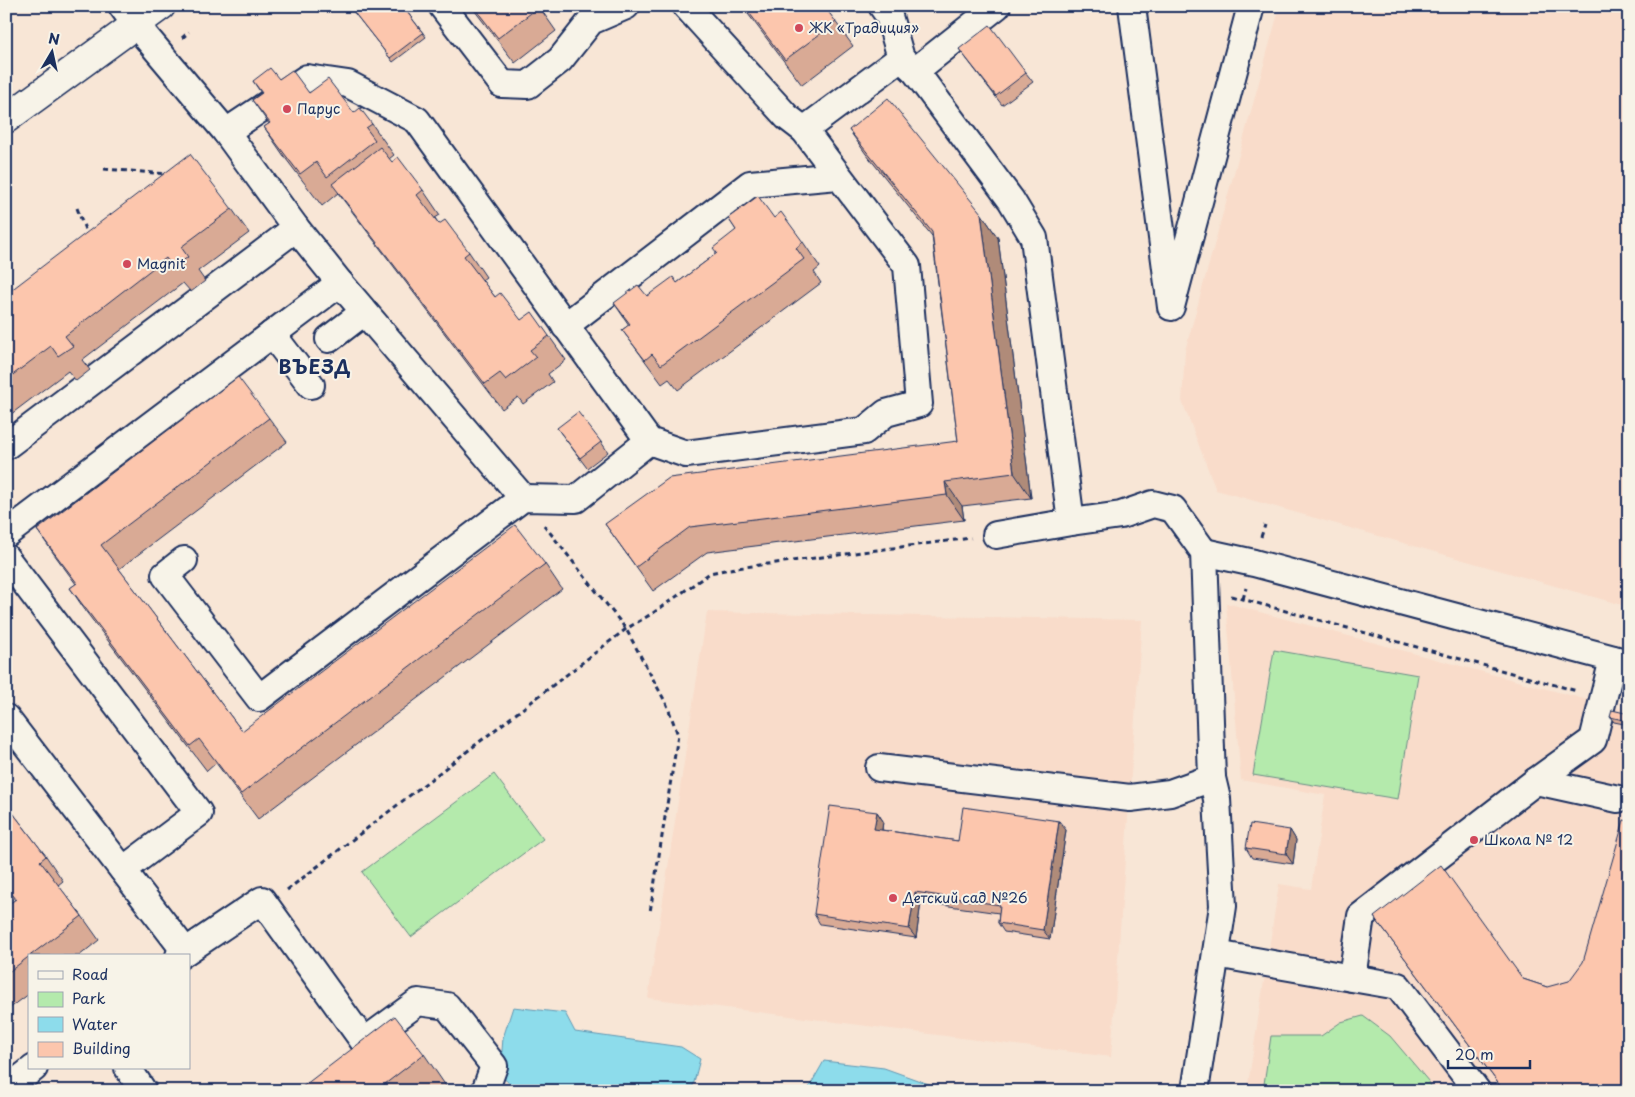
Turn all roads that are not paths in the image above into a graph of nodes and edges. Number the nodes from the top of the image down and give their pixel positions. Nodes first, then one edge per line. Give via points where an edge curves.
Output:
1 (161, 6) edge
2 (442, 6) edge
3 (626, 6) edge
4 (686, 6) edge
5 (882, 6) edge
6 (997, 6) edge
7 (1132, 6) edge
8 (1251, 6) edge
9 (129, 16) edge
10 (908, 64) junction
11 (6, 119) edge
12 (804, 130) junction
13 (226, 132) junction
14 (838, 176) junction
15 (296, 228) junction
16 (340, 283) junction
17 (364, 312) junction
18 (565, 326) junction
19 (272, 334) junction
20 (329, 339) dead end
21 (311, 385) dead end
22 (649, 441) junction
23 (6, 446) edge
24 (523, 498) junction
25 (1071, 522) junction
26 (6, 534) edge
27 (996, 535) road end
28 (1204, 552) junction
29 (6, 558) edge
30 (184, 560) dead end
31 (1621, 661) edge
32 (6, 718) edge
33 (879, 768) dead end
34 (1212, 778) junction
35 (1536, 781) junction
36 (1618, 799) dead end
37 (123, 870) junction
38 (182, 954) edge
39 (1216, 954) junction
40 (1352, 978) junction
41 (364, 1042) junction
42 (342, 1058) edge
43 (31, 1070) edge
44 (129, 1070) edge
45 (6, 1090) edge
46 (143, 1091) edge
47 (485, 1091) edge
48 (1195, 1091) edge
49 (1477, 1091) edge

1 - 9 main road
2 - 3 street via 502,84 528,85 560,60 591,21
4 - 12 street via 787,117
5 - 10 street
6 - 10 street
7 - 8 street via 1172,307
9 - 11 main road
9 - 13 street
10 - 12 street
10 - 25 street via 1011,200 1034,238
12 - 14 street
13 - 15 street
13 - 18 street via 307,78 348,84 417,120
14 - 18 street via 750,184
14 - 22 street via 907,266 919,404 886,413 864,432 686,454
15 - 16 street
15 - 23 street
16 - 17 street
16 - 19 street
17 - 20 street
17 - 24 street
18 - 22 street
19 - 21 street
19 - 26 street
22 - 24 street via 576,499
24 - 30 street via 259,698 165,575
25 - 27 street
25 - 28 street via 1121,515 1153,504 1173,509
28 - 31 street
28 - 34 street
29 - 37 street via 199,813
31 - 35 street via 1604,698 1593,740
32 - 37 street
33 - 34 street via 1130,798 1170,793
34 - 39 street via 1217,799 1223,906
35 - 36 street
35 - 40 street via 1361,916
37 - 38 street
38 - 41 street via 262,900
39 - 40 street
39 - 48 street
40 - 49 street via 1398,986
41 - 42 street
41 - 47 street via 418,1002 447,1006 494,1066
43 - 45 street
44 - 46 street

